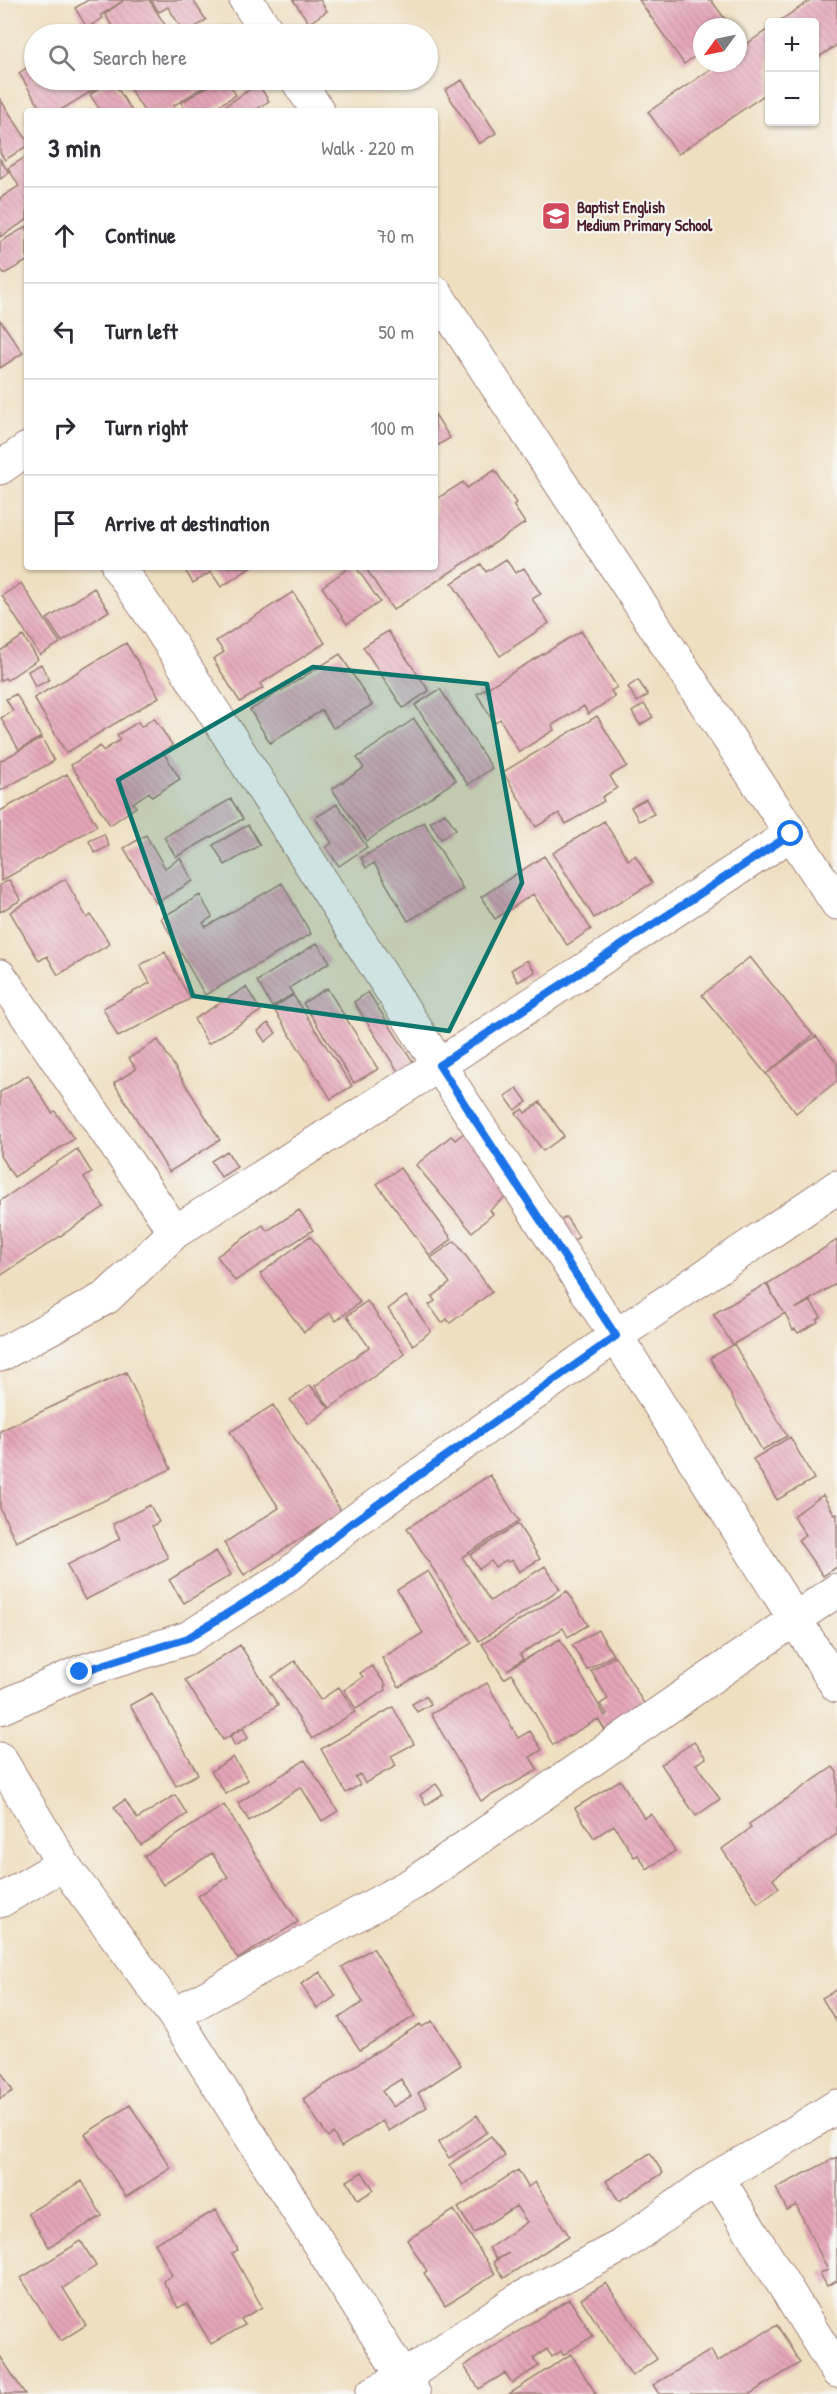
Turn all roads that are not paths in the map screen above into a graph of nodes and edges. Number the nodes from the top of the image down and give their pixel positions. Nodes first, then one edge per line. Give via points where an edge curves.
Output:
1 (246, 0) edge
2 (262, 24) edge
3 (304, 90) edge
4 (316, 108) edge
5 (438, 297) edge
6 (120, 570) edge
7 (791, 834) junction
8 (837, 903) edge
9 (0, 976) edge
10 (439, 1065) junction
11 (837, 1187) edge
12 (175, 1232) junction
13 (616, 1336) junction
14 (0, 1355) edge
15 (837, 1590) edge
16 (795, 1618) junction
17 (837, 1686) edge
18 (0, 1708) edge
19 (0, 1759) edge
20 (63, 1864) junction
21 (0, 1901) edge
22 (174, 2015) junction
23 (837, 2106) edge
24 (717, 2177) junction
25 (837, 2371) edge
26 (408, 2386) edge
27 (372, 2394) edge

1 - 2 street
3 - 4 street
5 - 7 street
6 - 10 street
7 - 8 street
7 - 10 street
9 - 12 street
10 - 12 street
10 - 13 street
11 - 13 street
12 - 14 street via 107,1297
13 - 16 street
13 - 18 street via 350,1524 284,1578 188,1638 80,1672
15 - 16 street
16 - 17 street
16 - 22 street via 414,1883
19 - 20 street
20 - 21 street
20 - 22 street
22 - 26 street
23 - 24 street
24 - 25 street
24 - 26 street via 621,2246 518,2300
26 - 27 street

